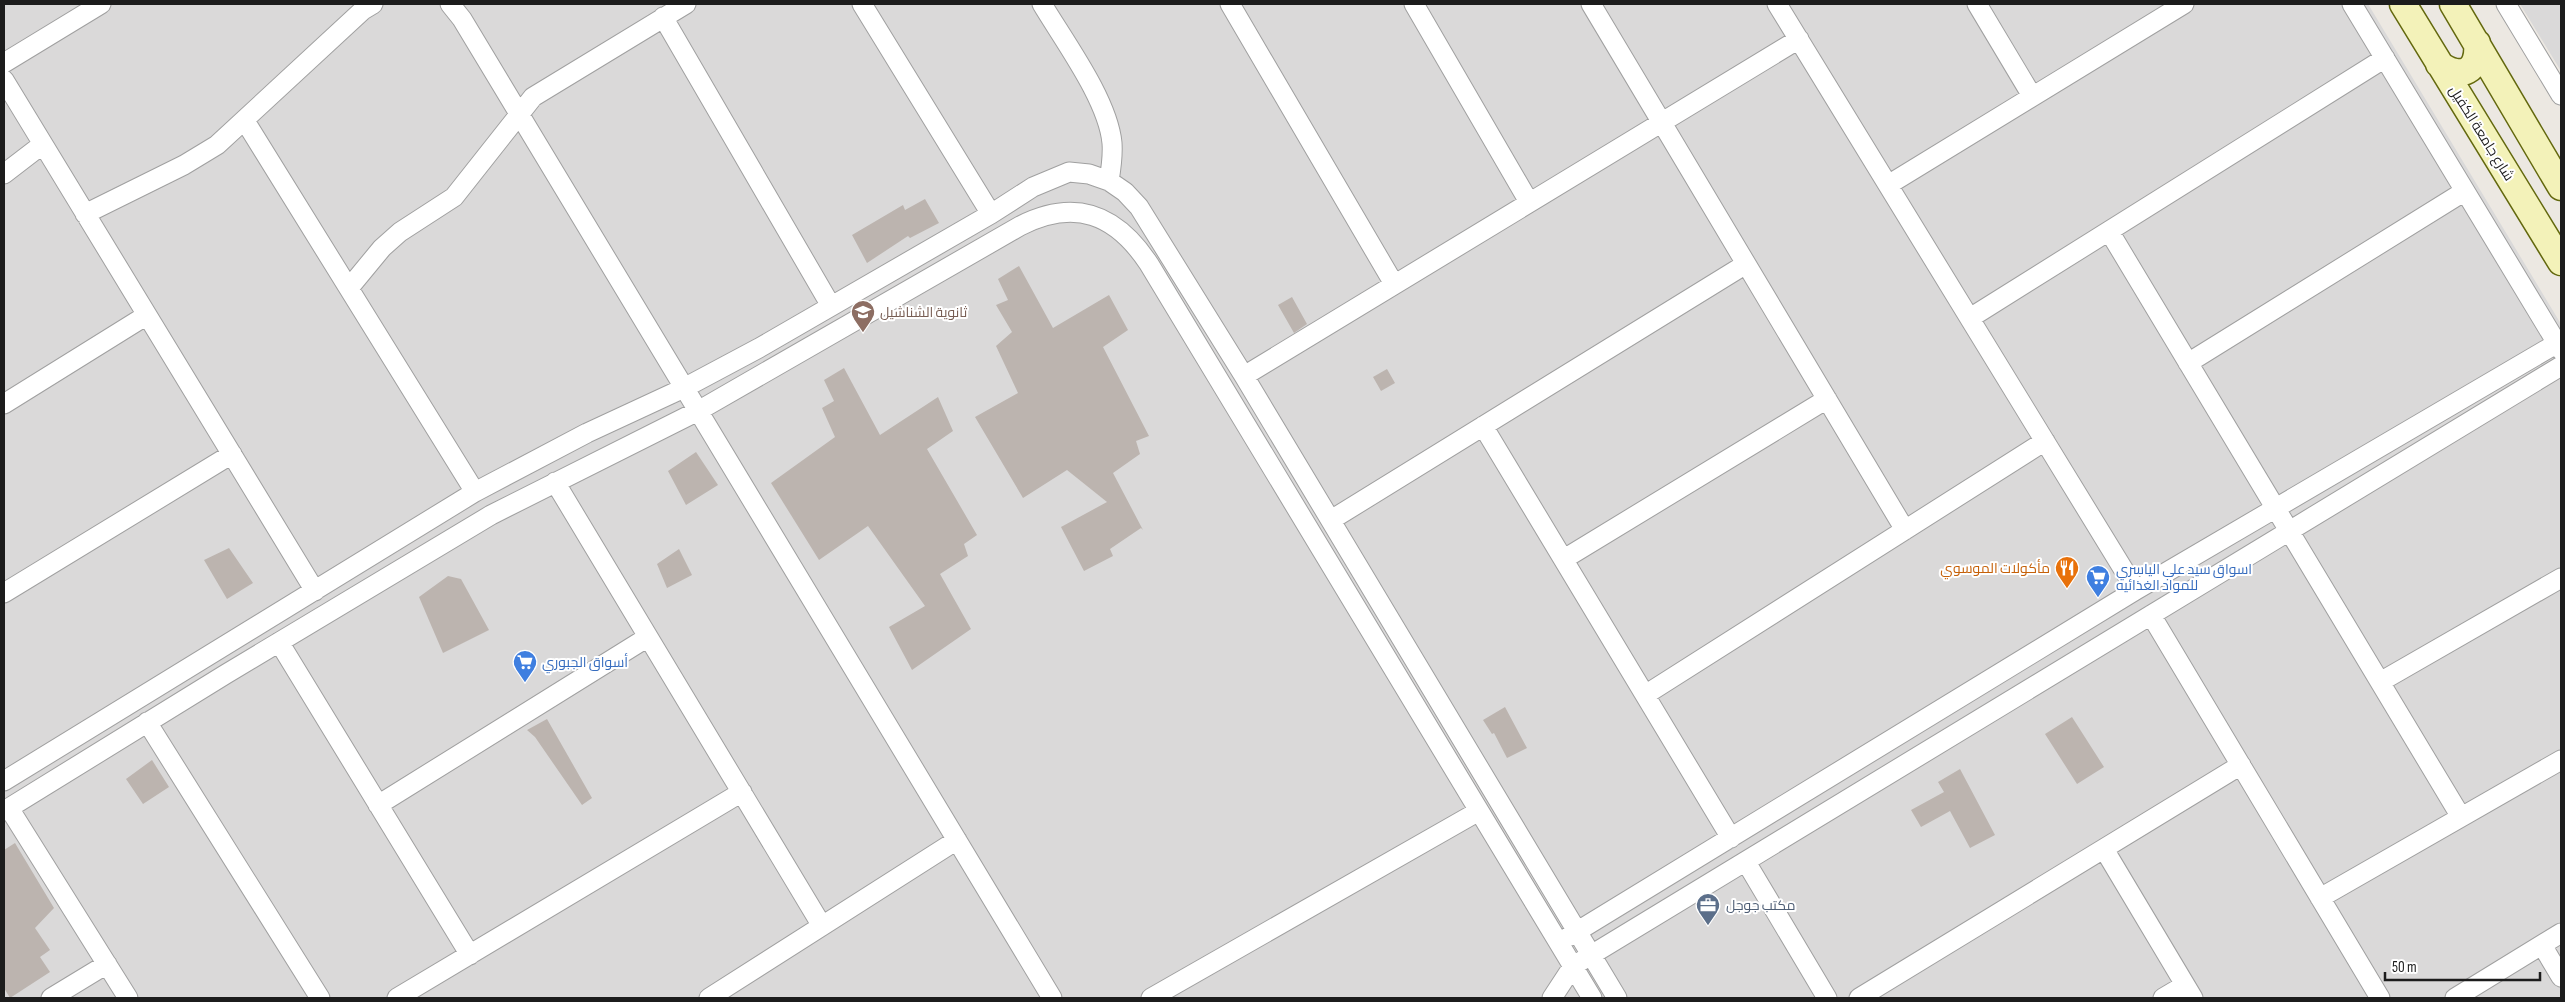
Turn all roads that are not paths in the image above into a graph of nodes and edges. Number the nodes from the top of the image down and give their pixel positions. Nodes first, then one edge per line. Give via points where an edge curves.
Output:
1 (100, 4) edge
2 (372, 4) edge
3 (450, 4) edge
4 (686, 4) edge
5 (862, 4) edge
6 (1042, 4) edge
7 (1230, 4) edge
8 (1414, 4) edge
9 (1591, 4) edge
10 (1777, 4) edge
11 (1977, 4) edge
12 (2184, 4) edge
13 (2352, 4) edge
14 (2403, 4) edge
15 (2453, 4) edge
16 (2506, 4) edge
17 (2157, 11) edge
18 (663, 17) junction
19 (1799, 39) junction
20 (2477, 43) junction
21 (2385, 58) junction
22 (4, 63) edge
23 (2439, 64) junction
24 (4, 80) edge
25 (2561, 95) edge
26 (2032, 96) junction
27 (519, 114) junction
28 (244, 121) junction
29 (1661, 122) junction
30 (2528, 131) junction
31 (43, 144) junction
32 (2491, 146) junction
33 (4, 174) edge
34 (1109, 181) junction
35 (1888, 184) junction
36 (2561, 187) edge
37 (2464, 191) junction
38 (1530, 202) junction
39 (85, 214) junction
40 (990, 214) junction
41 (2109, 231) junction
42 (2561, 262) edge
43 (1746, 264) junction
44 (1394, 284) junction
45 (348, 288) junction
46 (831, 306) junction
47 (147, 315) junction
48 (1970, 318) junction
49 (2560, 345) edge
50 (2188, 363) junction
51 (2561, 366) edge
52 (1244, 376) junction
53 (684, 388) junction
54 (1827, 399) junction
55 (4, 404) edge
56 (698, 410) junction
57 (1483, 426) junction
58 (2045, 441) junction
59 (232, 454) junction
60 (555, 482) junction
61 (475, 492) junction
62 (2276, 509) junction
63 (1331, 520) junction
64 (1905, 530) junction
65 (2289, 532) junction
66 (1564, 559) junction
67 (2561, 578) edge
68 (2136, 590) junction
69 (315, 591) junction
70 (4, 593) edge
71 (2151, 615) junction
72 (648, 637) junction
73 (279, 642) junction
74 (2380, 682) junction
75 (1645, 694) junction
76 (147, 722) junction
77 (2561, 760) edge
78 (2241, 765) junction
79 (4, 781) edge
80 (742, 792) junction
81 (378, 805) junction
82 (6, 809) edge
83 (1478, 812) junction
84 (2461, 817) junction
85 (1732, 838) junction
86 (956, 840) junction
87 (2104, 849) junction
88 (1746, 862) junction
89 (2320, 898) junction
90 (822, 926) junction
91 (1577, 932) junction
92 (2561, 933) edge
93 (1558, 943) junction
94 (2542, 945) junction
95 (470, 955) junction
96 (1592, 955) junction
97 (106, 964) junction
98 (1573, 966) junction
99 (2561, 977) edge
100 (2189, 992) edge
101 (1044, 995) edge
102 (51, 998) edge
103 (128, 998) edge
104 (320, 998) edge
105 (397, 998) edge
106 (709, 998) edge
107 (1151, 998) edge
108 (1552, 998) edge
109 (1592, 998) edge
110 (1617, 998) edge
111 (1827, 998) edge
112 (1860, 998) edge
113 (2163, 998) edge
114 (2380, 998) edge
115 (2455, 998) edge

1 - 22 street
2 - 28 street
3 - 27 street
4 - 18 street
5 - 40 street
6 - 34 street via 1092,88 1108,124 1112,162
7 - 44 street
8 - 38 street
9 - 29 street
10 - 19 street
11 - 26 street
12 - 17 street
13 - 21 street
14 - 23 main road, شارع جامعة الكفيل
15 - 20 main road
16 - 25 street
17 - 26 street
18 - 27 street via 533,97
18 - 46 street
19 - 29 street
19 - 35 street
20 - 23 main road via 2478,56 2472,67 2461,73 2449,72
20 - 30 main road
21 - 37 street
21 - 41 street
23 - 32 main road, شارع جامعة الكفيل
24 - 31 street
26 - 35 street
27 - 45 street via 454,197 400,232
27 - 53 street
28 - 39 street via 216,145 184,165
28 - 45 street
29 - 38 street
29 - 43 street
30 - 32 main road via 2513,124 2504,126 2492,138
30 - 36 main road
31 - 33 street
31 - 39 street
32 - 42 main road, شارع جامعة الكفيل
34 - 40 street via 1069,172 1033,187
34 - 52 street via 1139,207
35 - 48 street
37 - 49 street
37 - 50 street
38 - 44 street
39 - 47 street
40 - 46 street
41 - 48 street
41 - 50 street
43 - 54 street
43 - 57 street
44 - 52 street
45 - 61 street
46 - 53 street
47 - 55 street
47 - 59 street
48 - 58 street
49 - 62 street
50 - 62 street
51 - 65 street
52 - 63 street
53 - 56 street
53 - 61 street via 587,433
54 - 64 street
54 - 66 street
56 - 60 street
56 - 83 street via 1039,216 1082,212 1103,219 1121,230 1149,264
56 - 86 street
57 - 63 street
57 - 66 street
58 - 64 street
58 - 68 street
59 - 69 street
59 - 70 street
60 - 72 street
60 - 73 street via 436,547
61 - 69 street
62 - 65 street
62 - 68 street
63 - 91 street
64 - 75 street
65 - 71 street
65 - 74 street
66 - 75 street
67 - 74 street
68 - 85 street
69 - 79 street
71 - 78 street
71 - 88 street
72 - 80 street
72 - 81 street
73 - 76 street
73 - 81 street
74 - 84 street
75 - 85 street
76 - 82 street
76 - 104 street
77 - 84 street
78 - 87 street
78 - 89 street
80 - 90 street
80 - 95 street
81 - 95 street
82 - 97 street
83 - 93 street
83 - 107 street
84 - 89 street
85 - 91 street
86 - 90 street
86 - 101 street
87 - 100 street
87 - 112 street
88 - 96 street
88 - 111 street
89 - 114 street
90 - 106 street
91 - 93 street
91 - 96 street
92 - 94 street
93 - 98 street
94 - 99 street
94 - 115 street
95 - 105 street
96 - 98 street
96 - 110 street
97 - 102 street
97 - 103 street
98 - 108 street
98 - 109 street
100 - 113 street

